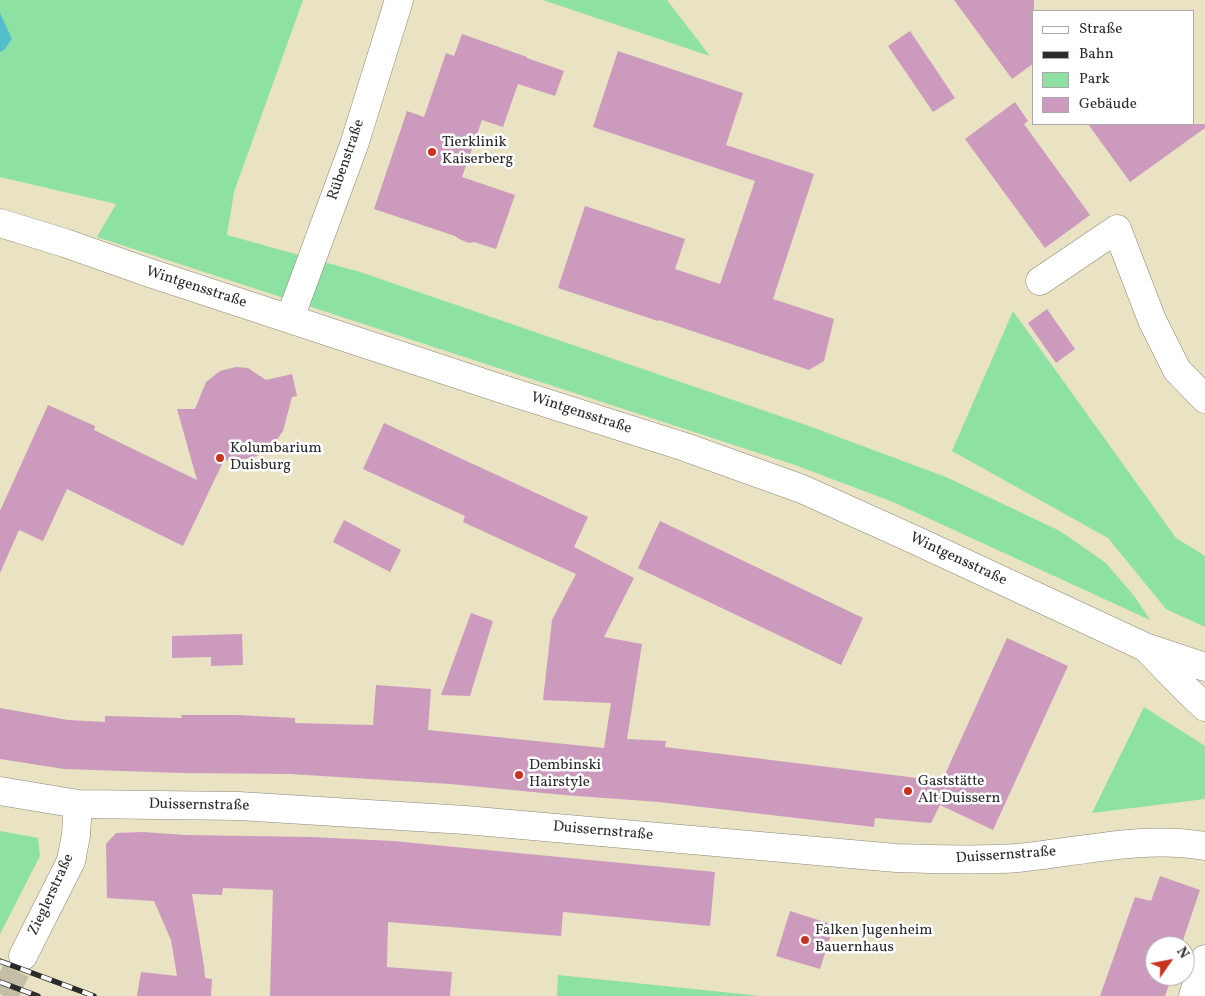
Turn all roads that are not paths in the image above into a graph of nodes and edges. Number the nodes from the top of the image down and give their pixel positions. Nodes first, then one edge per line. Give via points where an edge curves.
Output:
1 (399, 0) edge
2 (0, 223) edge
3 (1040, 281) dead end
4 (290, 318) junction
5 (1205, 399) edge
6 (1145, 648) junction
7 (1205, 667) edge
8 (1195, 692) edge
9 (1205, 707) edge
10 (0, 791) edge
11 (78, 804) junction
12 (1205, 846) edge
13 (23, 956) tunnel mouth
14 (1205, 959) edge
15 (1193, 996) edge

1 - 4 street, Rübenstraße via 354,145
2 - 4 street, Wintgensstraße
3 - 5 street via 1117,230 1152,320 1177,370
4 - 6 street, Wintgensstraße via 685,447 802,489
6 - 7 street, Wintgensstraße
6 - 8 street, Wintgensstraße
8 - 9 street, Wintgensstraße
10 - 11 street, Duissernstraße
11 - 12 street, Duissernstraße via 239,806 465,820 896,858 1018,858 1146,842
11 - 13 street, Zieglerstraße via 71,861
14 - 15 street

